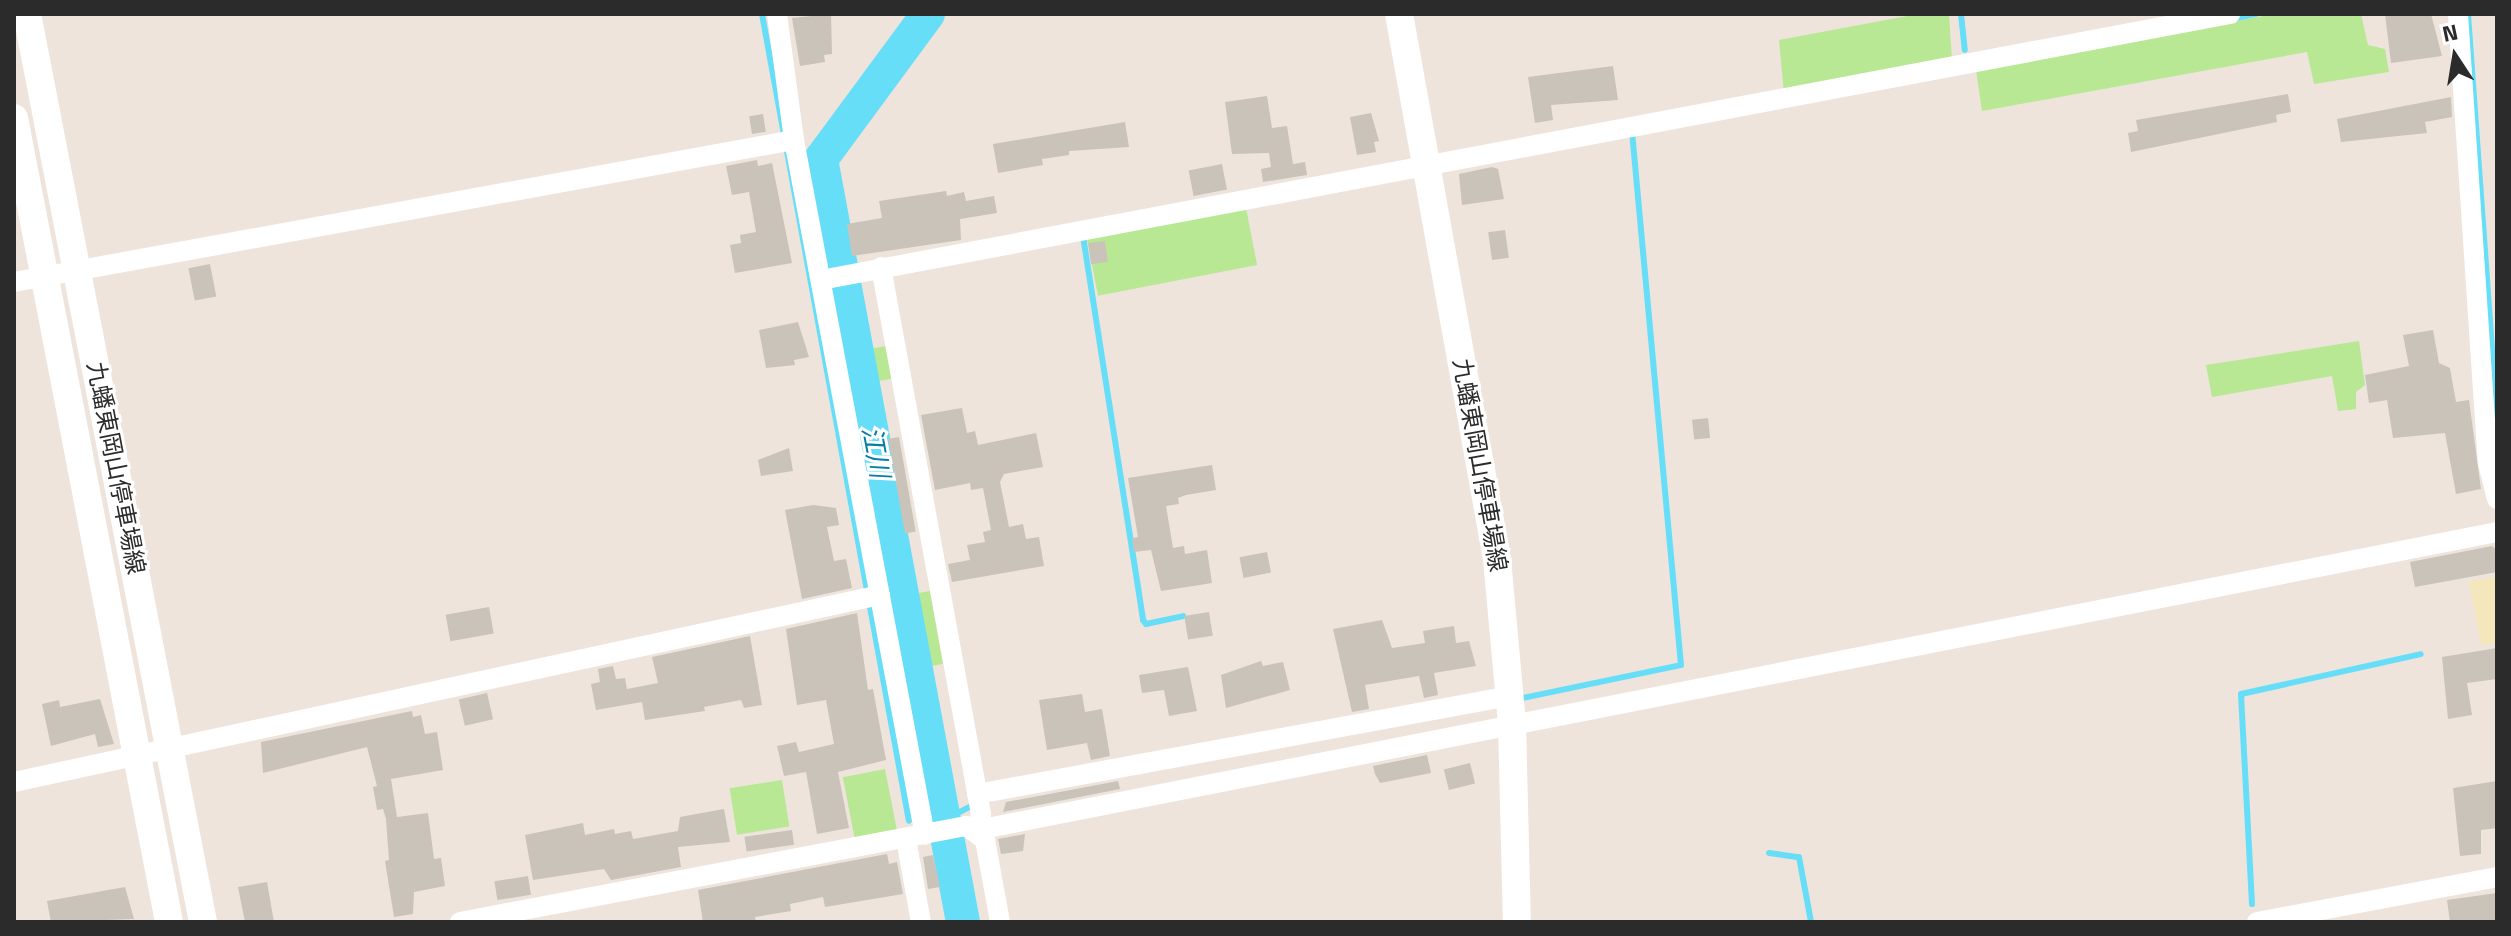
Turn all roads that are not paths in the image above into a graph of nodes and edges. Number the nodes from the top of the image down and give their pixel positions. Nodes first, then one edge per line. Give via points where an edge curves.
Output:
1 (27, 14) edge
2 (777, 14) edge
3 (1399, 14) edge
4 (2230, 14) edge
5 (2458, 14) edge
6 (14, 118) edge
7 (785, 142) junction
8 (1427, 165) junction
9 (877, 271) junction
10 (77, 272) junction
11 (45, 277) junction
12 (821, 280) junction
13 (14, 282) edge
14 (2497, 499) edge
15 (2497, 532) edge
16 (872, 596) junction
17 (1511, 710) junction
18 (172, 747) junction
19 (138, 754) junction
20 (14, 782) edge
21 (978, 801) junction
22 (971, 828) junction
23 (922, 836) junction
24 (2497, 877) edge
25 (169, 922) edge
26 (203, 922) edge
27 (460, 922) edge
28 (921, 922) edge
29 (1000, 922) edge
30 (1517, 922) edge
31 (2257, 922) edge

1 - 10 main road, 九蟠東岡山停車場線
2 - 7 street
3 - 8 main road, 九蟠東岡山停車場線
4 - 8 street
5 - 14 street via 2488,463
6 - 11 main road, 九蟠東岡山停車場線
7 - 10 street
7 - 12 street
8 - 9 street
8 - 17 main road, 九蟠東岡山停車場線 via 1497,559
9 - 12 street
9 - 21 street
10 - 11 street
10 - 18 main road, 九蟠東岡山停車場線
11 - 13 street
11 - 19 main road, 九蟠東岡山停車場線
12 - 16 street
15 - 17 street
16 - 18 street
16 - 23 street
17 - 21 street
17 - 22 street
17 - 30 main road, 九蟠東岡山停車場線
18 - 19 street
18 - 26 main road, 九蟠東岡山停車場線
19 - 20 street
19 - 25 main road, 九蟠東岡山停車場線
21 - 22 street
22 - 23 street
22 - 29 street via 985,840
23 - 27 street
23 - 28 street
24 - 31 street

